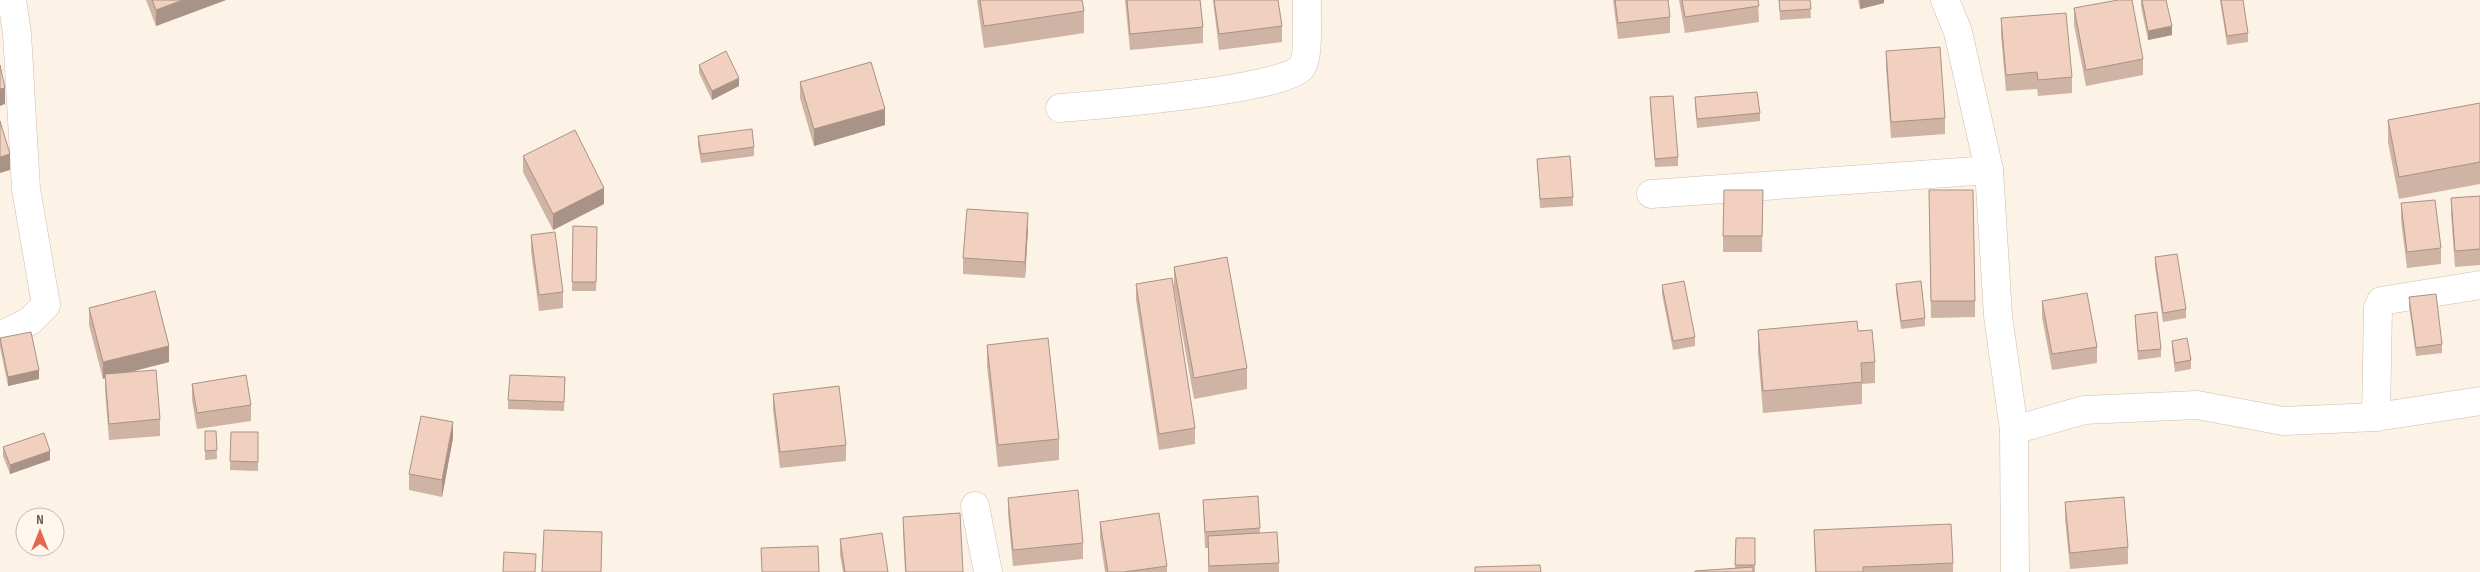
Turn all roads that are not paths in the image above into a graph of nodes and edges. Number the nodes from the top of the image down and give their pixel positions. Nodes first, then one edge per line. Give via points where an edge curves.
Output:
1 (12, 0) edge
2 (1307, 0) edge
3 (1945, 0) edge
4 (1060, 108) dead end
5 (1989, 170) junction
6 (1651, 194) dead end
7 (2480, 285) edge
8 (0, 336) edge
9 (2480, 402) edge
10 (2376, 417) junction
11 (2014, 430) junction
12 (975, 506) dead end
13 (988, 572) edge
14 (2015, 572) edge

1 - 8 street via 17,33 26,189 46,305 30,321
2 - 4 street via 1305,59 1301,68 1290,74 1266,82 1150,101
3 - 5 street via 1958,32
5 - 6 street
5 - 11 street via 1998,316
7 - 10 street via 2381,301 2378,308
9 - 10 street
10 - 11 street via 2283,421 2197,405 2084,410
11 - 14 street
12 - 13 street

